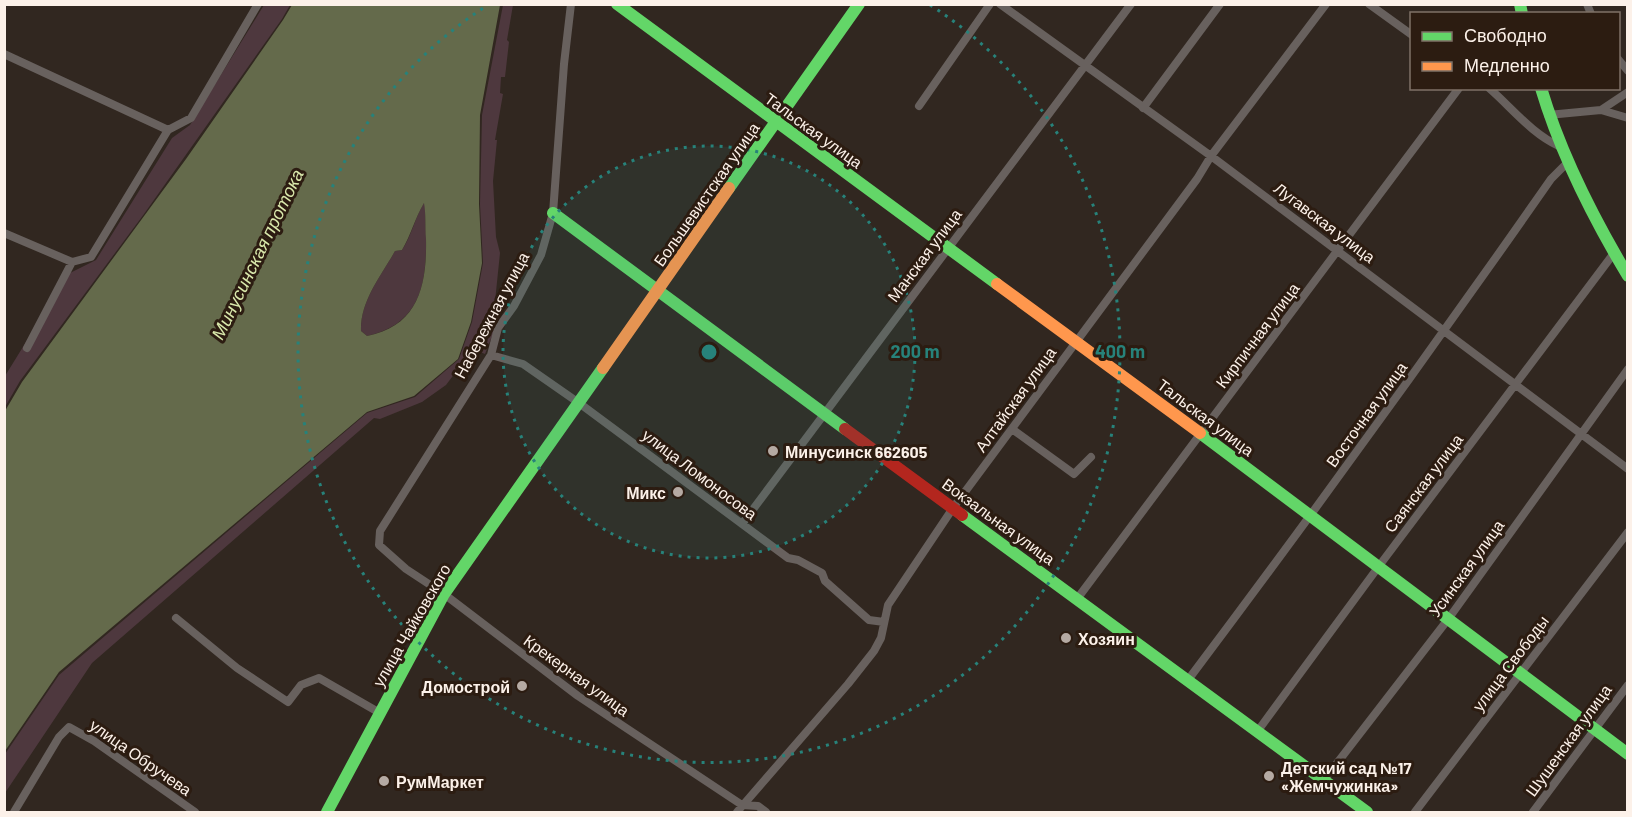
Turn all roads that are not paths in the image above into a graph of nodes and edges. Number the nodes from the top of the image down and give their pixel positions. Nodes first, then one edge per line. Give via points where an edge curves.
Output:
1 (258, 4) edge
2 (571, 4) edge
3 (616, 4) edge
4 (859, 4) edge
5 (990, 4) edge
6 (1000, 4) edge
7 (1131, 4) edge
8 (1220, 4) edge
9 (1326, 4) edge
10 (1369, 4) edge
11 (1410, 34) edge
12 (4, 54) edge
13 (1085, 66) junction
14 (1458, 90) edge
15 (1491, 90) edge
16 (1542, 90) edge
17 (1628, 92) edge
18 (919, 106) dead end
19 (1143, 108) junction
20 (1601, 110) junction
21 (1548, 115) junction
22 (1628, 118) edge
23 (776, 123) junction
24 (168, 130) junction
25 (1559, 146) junction
26 (1211, 156) junction
27 (1566, 164) junction
28 (553, 213) junction
29 (4, 233) edge
30 (949, 247) junction
31 (1338, 251) junction
32 (1614, 253) junction
33 (72, 262) junction
34 (1628, 276) edge
35 (657, 292) junction
36 (1444, 331) junction
37 (1076, 341) junction
38 (27, 348) dead end
39 (491, 355) junction
40 (1628, 369) edge
41 (1516, 385) junction
42 (579, 403) junction
43 (824, 414) junction
44 (1012, 429) junction
45 (1201, 435) junction
46 (1582, 435) junction
47 (1091, 457) dead end
48 (1628, 469) edge
49 (953, 508) junction
50 (1311, 515) junction
51 (742, 524) junction
52 (1628, 532) edge
53 (379, 545) joint
54 (1379, 566) junction
55 (444, 594) junction
56 (1077, 599) junction
57 (176, 618) dead end
58 (1449, 618) junction
59 (884, 622) junction
60 (1521, 673) junction
61 (1188, 680) junction
62 (1628, 684) edge
63 (380, 712) junction
64 (1594, 728) junction
65 (1257, 732) junction
66 (1628, 754) edge
67 (1324, 780) junction
68 (739, 809) edge
69 (183, 810) edge
70 (14, 813) edge
71 (195, 813) edge
72 (327, 813) edge
73 (766, 813) edge
74 (1367, 813) edge
75 (1415, 813) edge
76 (1533, 813) edge

1 - 24 street via 191,118
2 - 28 street, Набережная улица
3 - 23 street, Тальская улица
4 - 23 street, Большевистская улица
5 - 18 street
6 - 13 street, Лугавская улица
7 - 13 street, Манская улица
8 - 19 street
9 - 26 street, Алтайская улица
10 - 11 street
12 - 24 street
13 - 19 street, Лугавская улица
13 - 30 street, Манская улица
14 - 31 street, Кирпичная улица
15 - 25 street via 1543,139
16 - 21 street
17 - 20 street
19 - 26 street, Лугавская улица
20 - 21 street
20 - 22 street
21 - 25 street
23 - 30 street, Тальская улица
23 - 35 street, Большевистская улица
24 - 33 street via 91,257
25 - 27 street
26 - 31 street, Лугавская улица
26 - 37 street, Алтайская улица
27 - 32 street
27 - 36 street, Восточная улица via 1551,179
28 - 35 street, Вокзальная улица
28 - 39 street, Набережная улица via 541,255 498,328
29 - 33 street
30 - 37 street, Тальская улица
30 - 43 street, Манская улица
31 - 36 street, Лугавская улица
31 - 45 street, Кирпичная улица
32 - 34 street
32 - 41 street, Саянская улица
33 - 38 street
35 - 42 street, Большевистская улица
35 - 43 street, Вокзальная улица
36 - 41 street, Лугавская улица
36 - 50 street, Восточная улица
37 - 44 street, Алтайская улица
37 - 45 street, Тальская улица
39 - 42 street, улица Ломоносова via 523,364
39 - 53 street, Набережная улица via 380,531
40 - 46 street, Усинская улица
41 - 46 street, Лугавская улица
41 - 54 street, Саянская улица
42 - 51 street, улица Ломоносова
42 - 55 street, улица Чайковского
43 - 49 street, Вокзальная улица
43 - 51 street, Манская улица
44 - 47 street via 1074,474
44 - 49 street, Алтайская улица
45 - 50 street, Тальская улица
45 - 56 street, Кирпичная улица
46 - 48 street, Лугавская улица
46 - 58 street, Усинская улица
49 - 56 street, Вокзальная улица
49 - 59 street, Алтайская улица via 888,605
50 - 54 street, Тальская улица
50 - 61 street, Восточная улица
51 - 59 street, улица Ломоносова via 788,558 822,573 825,581 869,620
52 - 60 street, улица Свободы
53 - 55 street, Крекерная улица
54 - 58 street, Тальская улица
54 - 65 street, Саянская улица
55 - 63 street, улица Чайковского
55 - 68 street, Крекерная улица via 578,696
56 - 61 street, Вокзальная улица
57 - 63 street via 237,669 288,702 301,685 319,678
58 - 60 street, Тальская улица
58 - 67 street, Усинская улица
59 - 68 street, Алтайская улица via 881,638 855,676
60 - 64 street, Тальская улица
60 - 75 street, улица Свободы
61 - 65 street, Вокзальная улица
62 - 64 street, Шушенская улица
63 - 72 street, улица Чайковского
64 - 66 street, Тальская улица
64 - 76 street, Шушенская улица
65 - 67 street, Вокзальная улица
67 - 74 street, Вокзальная улица
68 - 73 street, Крекерная улица via 758,806
69 - 70 street, улица Обручева via 94,741 69,727 59,737
69 - 71 street, улица Обручева

